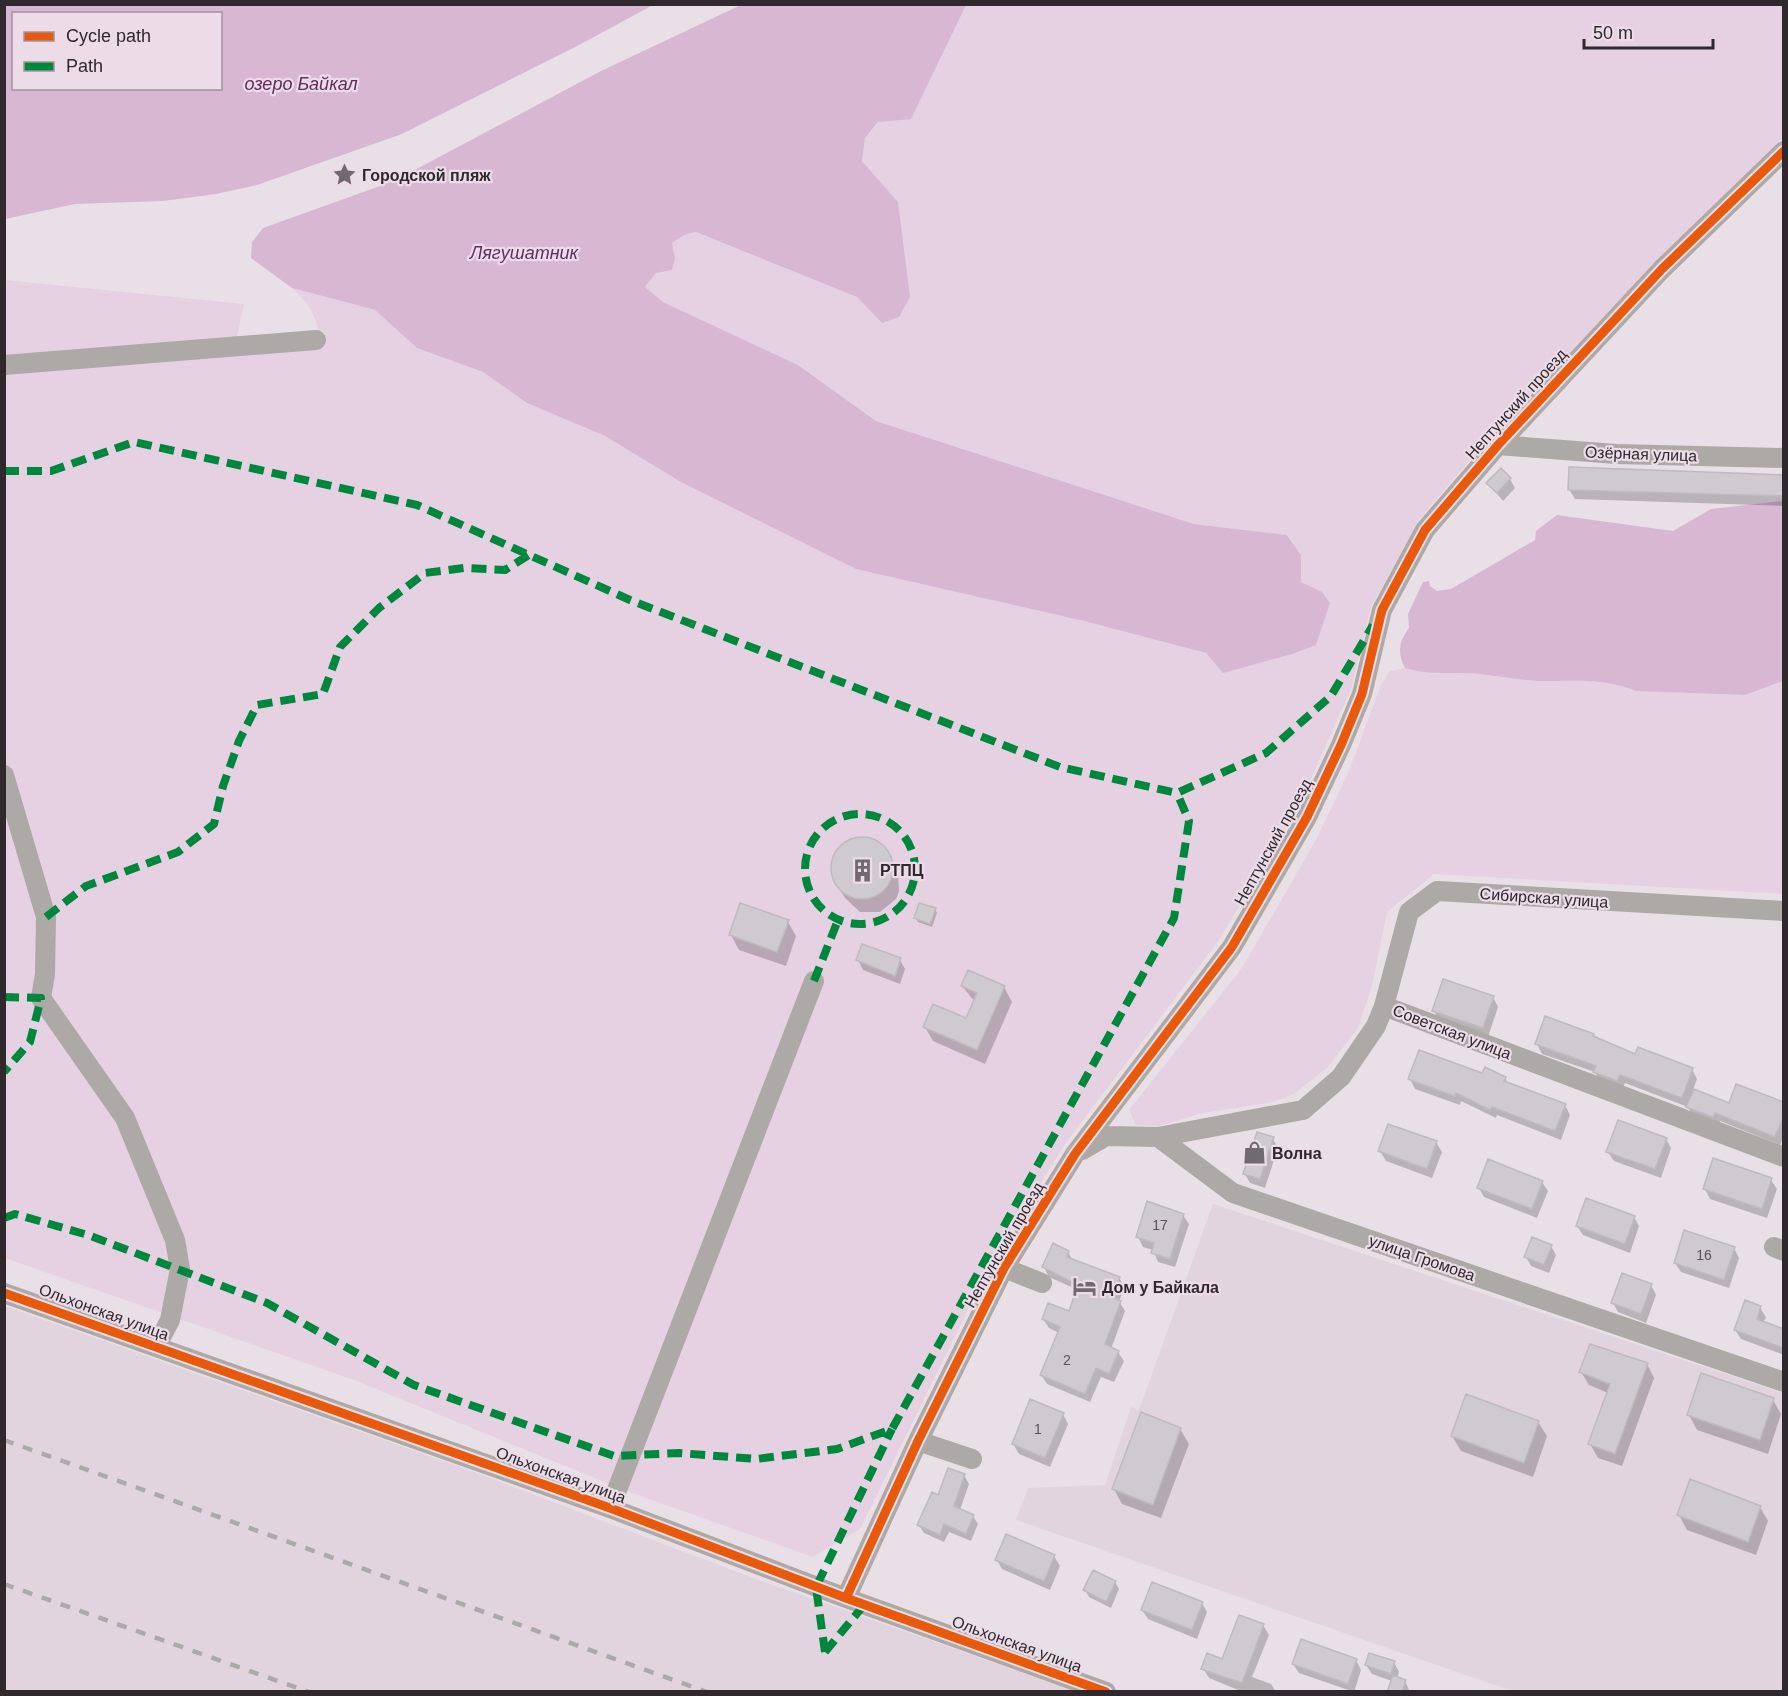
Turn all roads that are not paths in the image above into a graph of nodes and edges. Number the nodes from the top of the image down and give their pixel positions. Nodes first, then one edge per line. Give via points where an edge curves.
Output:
1 (1784, 151) edge
2 (316, 340) dead end
3 (4, 365) edge
4 (1498, 445) junction
5 (1784, 458) edge
6 (4, 775) edge
7 (1784, 911) edge
8 (814, 981) dead end
9 (1384, 1006) junction
10 (1158, 1137) junction
11 (1075, 1154) junction
12 (1784, 1157) edge
13 (1004, 1268) junction
14 (1042, 1282) dead end
15 (4, 1293) edge
16 (156, 1347) junction
17 (1784, 1382) edge
18 (918, 1441) junction
19 (972, 1459) dead end
20 (610, 1508) junction
21 (846, 1598) junction
22 (1106, 1692) edge

1 - 4 street, Нептунский проезд via 1662,269
2 - 3 street
4 - 5 street, Озёрная улица via 1616,454
4 - 11 street, Нептунский проезд via 1425,530 1382,610 1362,694 1341,745 1307,817 1232,946
6 - 16 street via 46,917 41,998 125,1118 175,1240 180,1269 170,1320
7 - 9 street, Сибирская улица via 1437,891 1409,912
8 - 20 street
9 - 10 street, Советская улица via 1377,1026 1341,1077 1303,1110
9 - 12 street, Советская улица
10 - 11 street via 1106,1136
10 - 17 street, улица Громова via 1233,1193
11 - 13 street, Нептунский проезд
13 - 14 street
13 - 18 street, Нептунский проезд
15 - 16 street, Ольхонская улица
16 - 20 street, Ольхонская улица
18 - 19 street
18 - 21 street, Нептунский проезд
20 - 21 street, Ольхонская улица
21 - 22 street, Ольхонская улица

